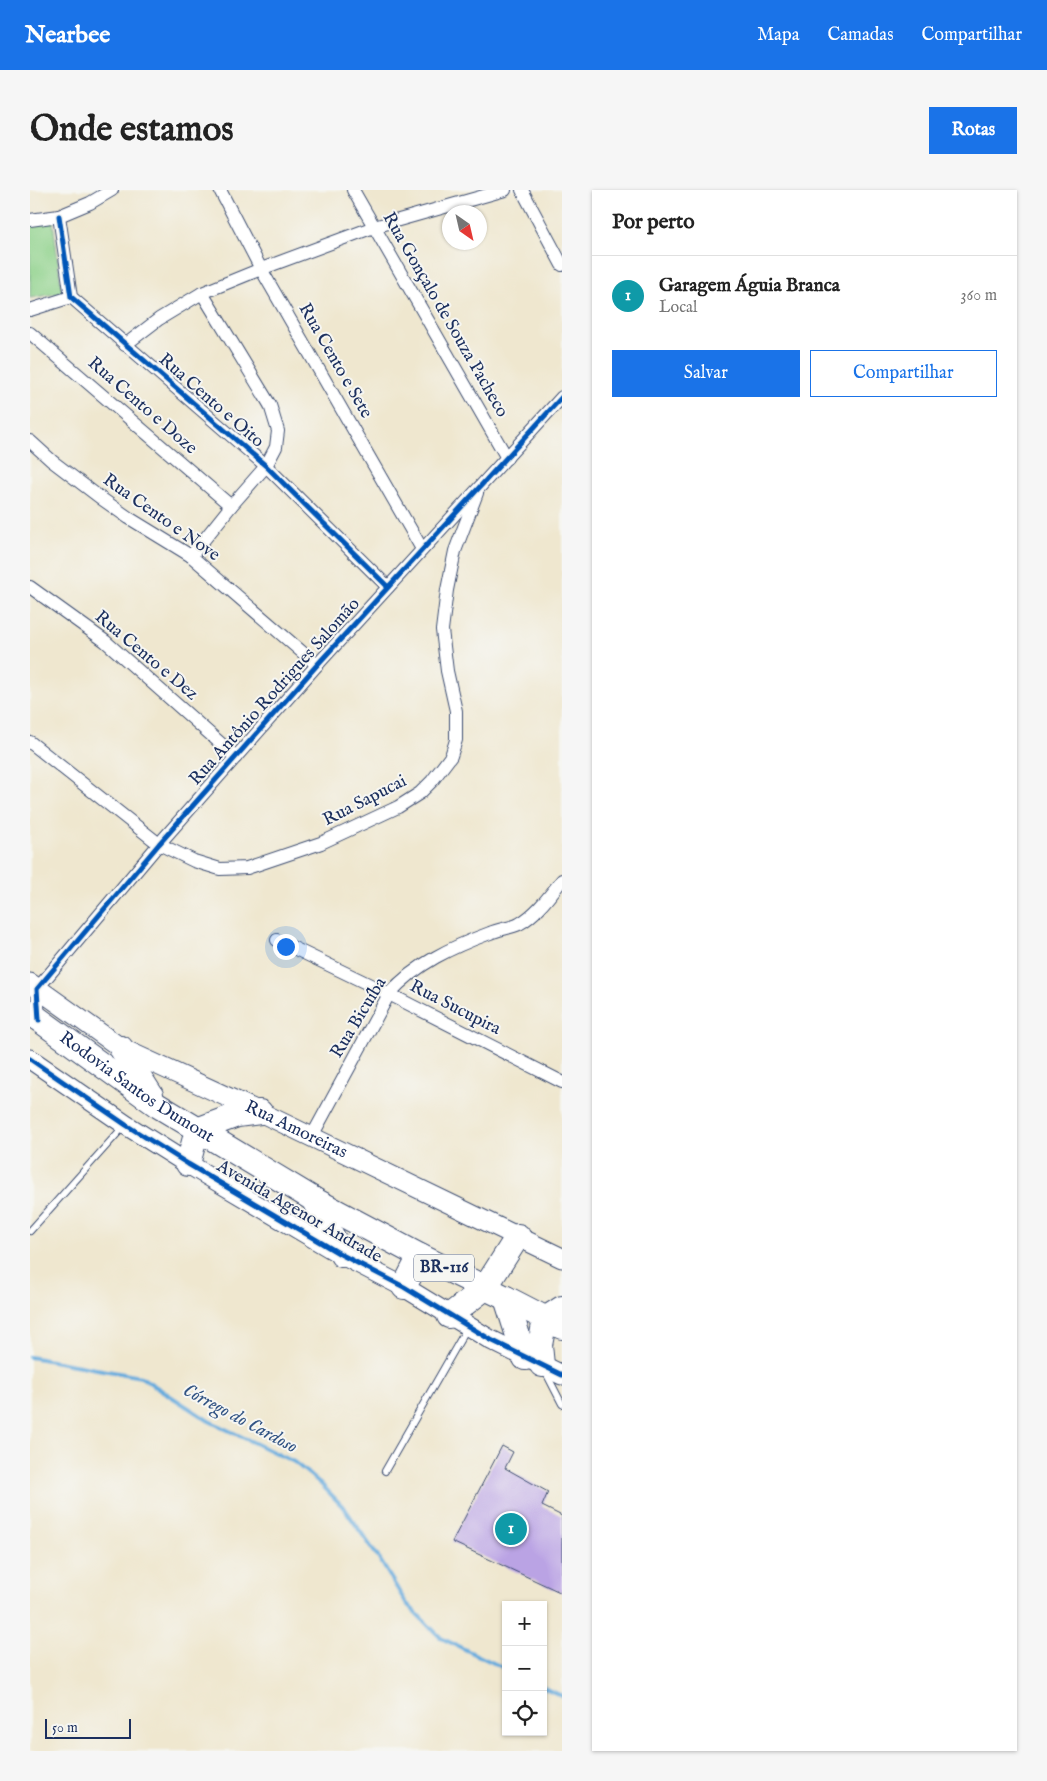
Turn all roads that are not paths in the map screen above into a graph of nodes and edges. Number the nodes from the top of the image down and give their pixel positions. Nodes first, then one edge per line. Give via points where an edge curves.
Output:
1 (112, 190) edge
2 (220, 190) edge
3 (353, 190) edge
4 (505, 190) edge
5 (522, 190) edge
6 (59, 216) junction
7 (30, 220) edge
8 (374, 227) junction
9 (562, 265) edge
10 (261, 268) junction
11 (202, 293) junction
12 (71, 297) junction
13 (30, 310) edge
14 (30, 333) edge
15 (125, 344) junction
16 (562, 396) edge
17 (30, 441) edge
18 (507, 458) junction
19 (266, 466) junction
20 (480, 486) junction
21 (231, 506) junction
22 (422, 549) junction
23 (190, 556) junction
24 (30, 587) edge
25 (388, 587) junction
26 (317, 665) junction
27 (30, 742) edge
28 (236, 757) junction
29 (159, 844) junction
30 (562, 880) edge
31 (277, 940) dead end
32 (34, 986) edge
33 (389, 994) junction
34 (35, 1017) edge
35 (121, 1048) junction
36 (30, 1060) edge
37 (562, 1082) edge
38 (157, 1105) junction
39 (260, 1112) junction
40 (126, 1124) junction
41 (197, 1130) junction
42 (311, 1138) junction
43 (188, 1164) junction
44 (313, 1199) junction
45 (30, 1231) edge
46 (518, 1236) junction
47 (342, 1255) junction
48 (420, 1256) junction
49 (562, 1258) edge
50 (404, 1287) junction
51 (496, 1293) junction
52 (556, 1318) edge
53 (458, 1321) junction
54 (543, 1366) edge
55 (562, 1404) edge
56 (385, 1471) dead end

1 - 6 street
2 - 10 street, Rua Cento e Sete
3 - 8 street, Rua Gonçalo de Souza Pacheco
4 - 8 street
5 - 9 street
6 - 7 street
6 - 12 street
8 - 10 street
8 - 18 street, Rua Gonçalo de Souza Pacheco
10 - 11 street
10 - 22 street, Rua Cento e Sete
11 - 15 street
11 - 19 street via 270,405 278,431 276,447
12 - 13 street
12 - 15 street, Rua Cento e Oito
14 - 21 street, Rua Cento e Doze
15 - 19 street, Rua Cento e Oito
16 - 18 street, Rua Antônio Rodrigues Salomão
17 - 23 street, Rua Cento e Nove via 102,499
18 - 20 street, Rua Antônio Rodrigues Salomão
19 - 21 street
19 - 25 street, Rua Cento e Oito
20 - 22 street, Rua Antônio Rodrigues Salomão
20 - 29 street, Rua Sapucai via 455,551 442,630 456,711 456,740 451,756 432,781 398,807 321,843 247,868 220,869
21 - 23 street
22 - 25 street, Rua Antônio Rodrigues Salomão
23 - 26 street, Rua Cento e Nove
24 - 28 street, Rua Cento e Dez via 105,641
25 - 26 street, Rua Antônio Rodrigues Salomão
26 - 28 street, Rua Antônio Rodrigues Salomão
27 - 29 street, Rua Sapucai
28 - 29 street, Rua Antônio Rodrigues Salomão
29 - 32 street, Rua Antônio Rodrigues Salomão
30 - 33 street, Rua Bicuíba via 541,905 518,924 440,954 408,975
31 - 33 street, Rua Sucupira
32 - 34 street
32 - 35 street, Rua Amoreiras
33 - 37 street, Rua Sucupira
33 - 42 street, Rua Bicuíba
34 - 38 highway, Rodovia Santos Dumont / BR-116
35 - 38 highway
35 - 39 street, Rua Amoreiras
36 - 40 street, Avenida Agenor Andrade
38 - 41 highway, Rodovia Santos Dumont / BR-116
39 - 41 highway via 237,1115
39 - 42 street, Rua Amoreiras
40 - 43 street, Avenida Agenor Andrade
40 - 45 lane
41 - 43 highway
41 - 44 highway, Rodovia Santos Dumont / BR-116
42 - 46 street, Rua Amoreiras
43 - 47 street, Avenida Agenor Andrade
44 - 47 highway
44 - 48 highway, Rodovia Santos Dumont / BR-116
46 - 49 street, Rua Amoreiras
46 - 51 highway
47 - 50 street, Avenida Agenor Andrade
48 - 50 highway
48 - 51 highway, Rodovia Santos Dumont / BR-116
50 - 53 street, Avenida Agenor Andrade
51 - 52 highway, Rodovia Santos Dumont / BR-116
51 - 53 highway
51 - 54 highway
52 - 54 highway via 540,1345
53 - 54 street, Avenida Agenor Andrade
53 - 56 lane
54 - 55 lane

